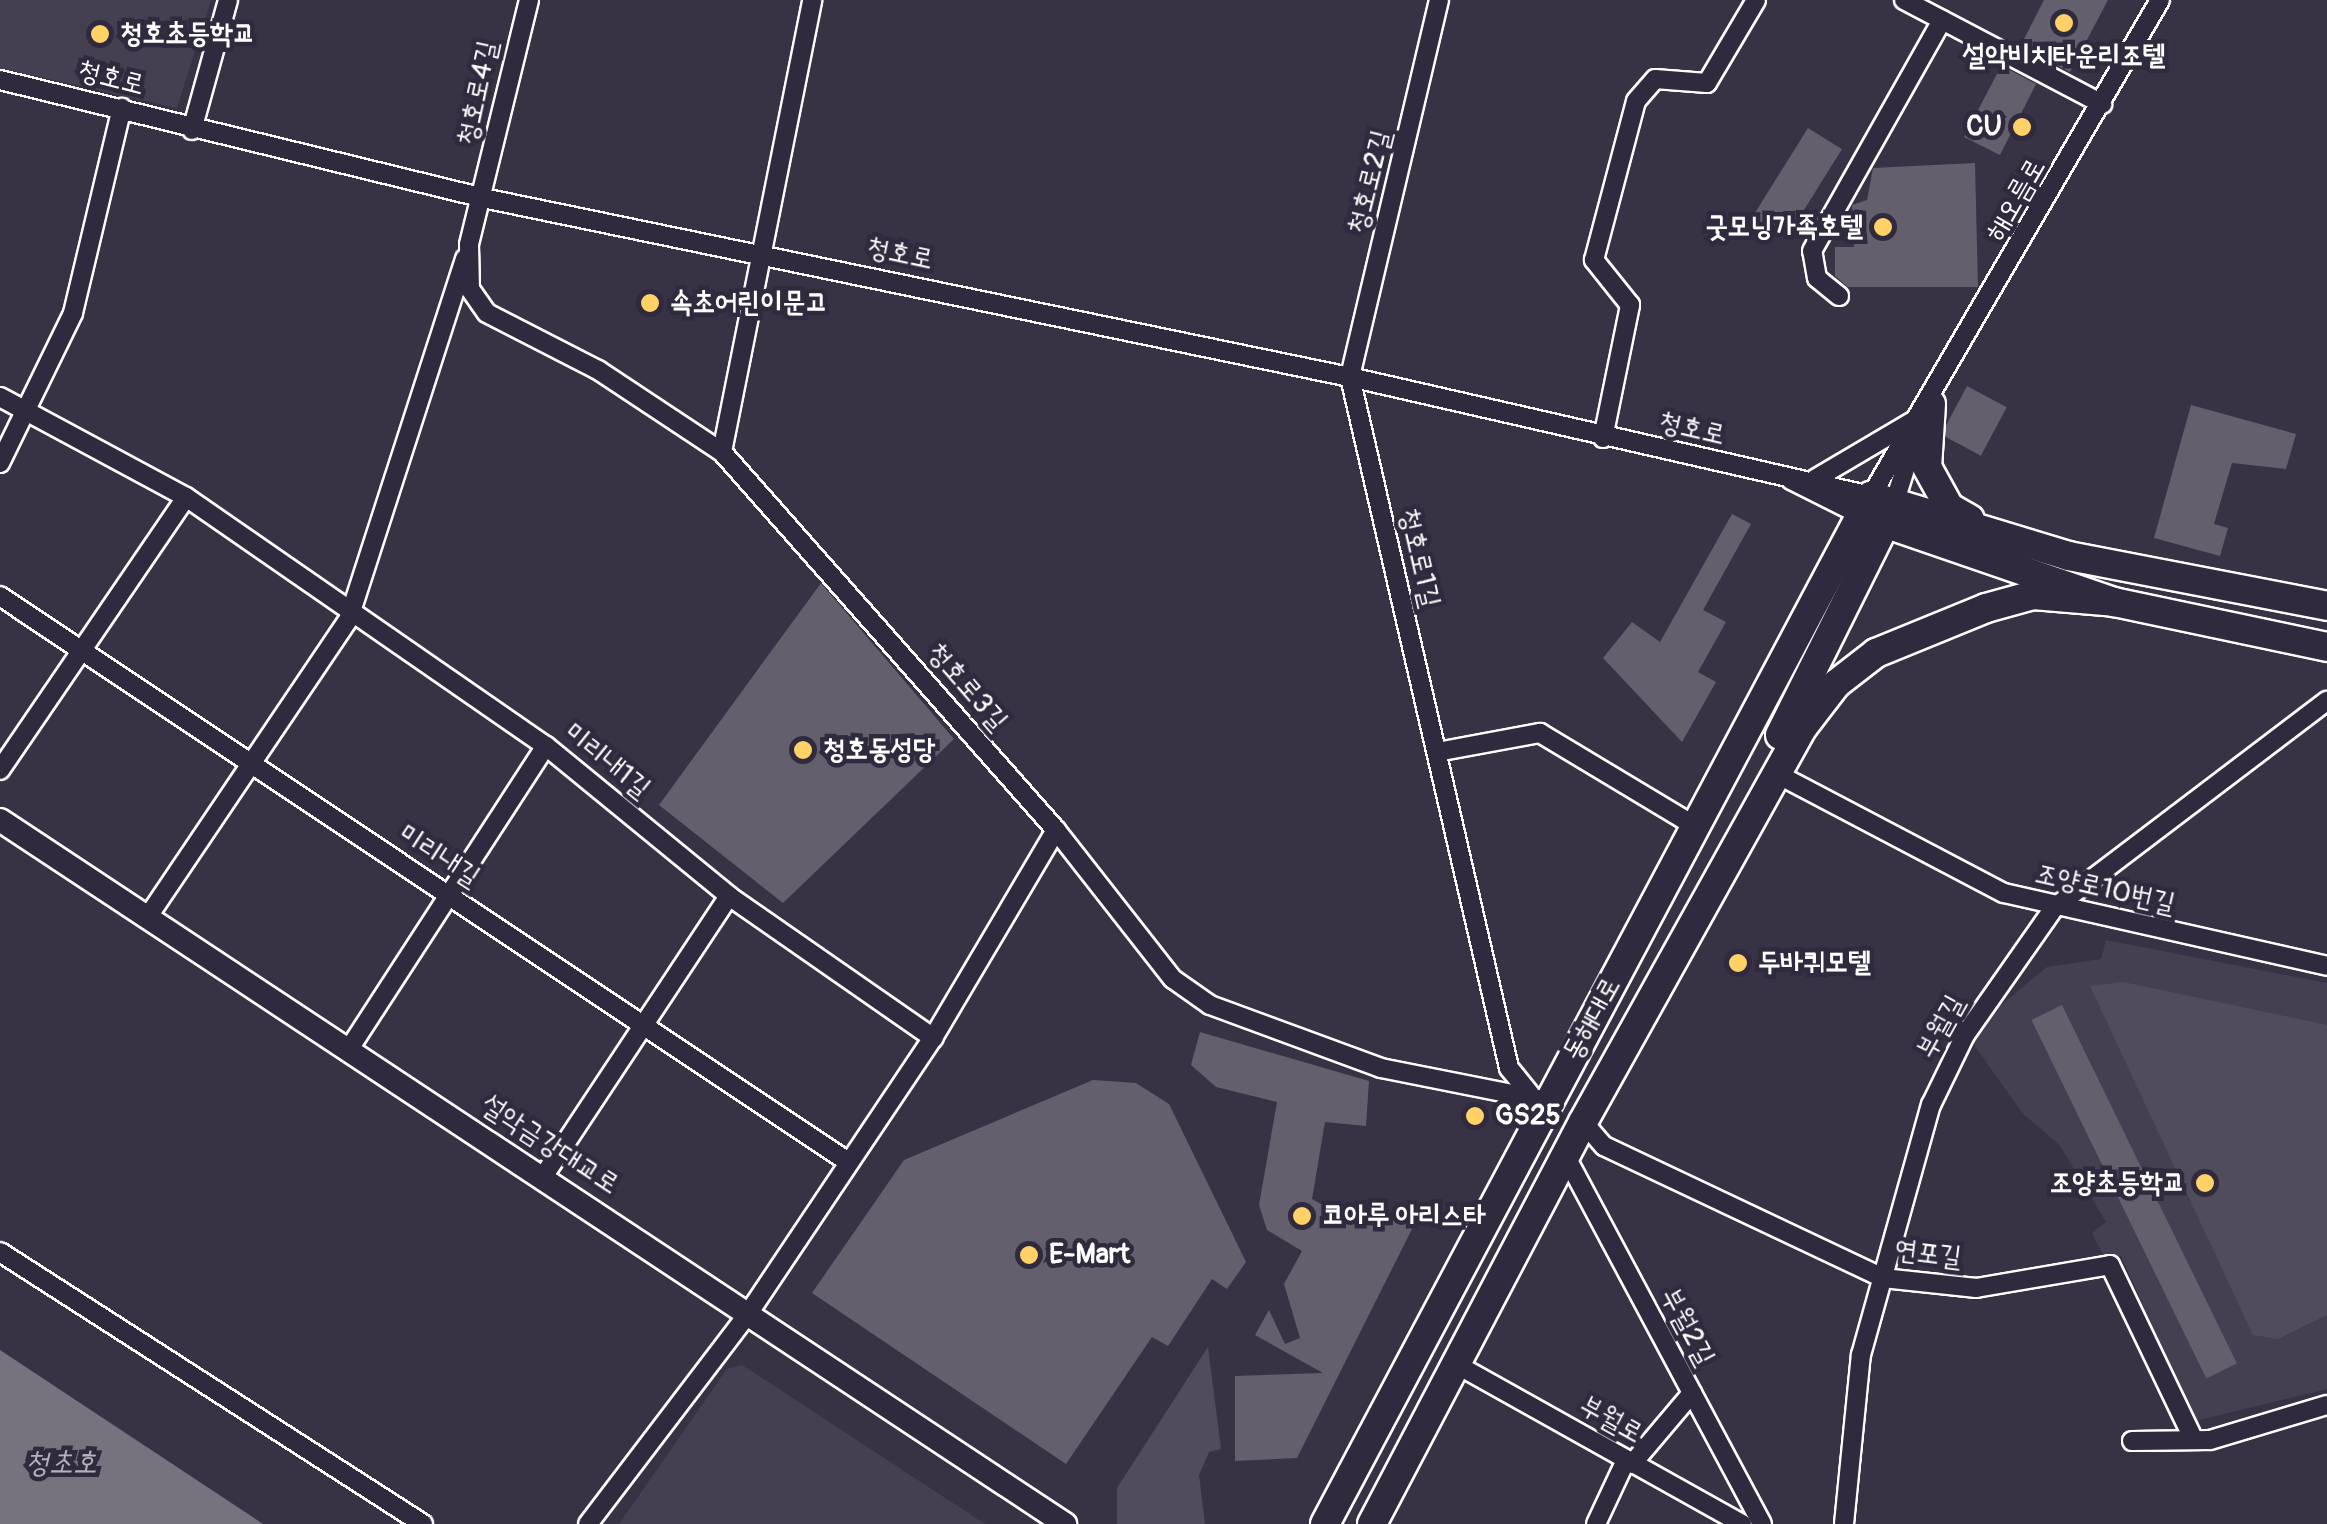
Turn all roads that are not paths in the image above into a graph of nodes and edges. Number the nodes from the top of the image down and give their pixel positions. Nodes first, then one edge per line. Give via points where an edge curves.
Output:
1 (228, 0) edge
2 (529, 0) edge
3 (812, 0) edge
4 (1439, 0) edge
5 (1756, 0) edge
6 (1904, 0) edge
7 (2160, 0) edge
8 (1942, 20) junction
9 (0, 80) edge
10 (2102, 104) junction
11 (122, 108) junction
12 (192, 130) junction
13 (483, 198) junction
14 (469, 245) junction
15 (761, 253) junction
16 (1839, 296) dead end
17 (1350, 377) junction
18 (0, 397) edge
19 (31, 414) junction
20 (1924, 415) junction
21 (1603, 438) junction
22 (722, 452) junction
23 (0, 463) edge
24 (1790, 480) junction
25 (1816, 480) junction
26 (186, 498) junction
27 (1878, 510) junction
28 (1997, 535) junction
29 (0, 596) edge
30 (2114, 602) junction
31 (2327, 606) edge
32 (350, 618) junction
33 (2327, 647) edge
34 (81, 652) junction
35 (2327, 702) edge
36 (546, 746) junction
37 (1437, 752) junction
38 (252, 767) junction
39 (0, 770) edge
40 (1777, 774) junction
41 (0, 820) edge
42 (1698, 828) junction
43 (1056, 830) junction
44 (1719, 878) junction
45 (448, 896) junction
46 (729, 896) junction
47 (2054, 908) junction
48 (147, 918) junction
49 (2327, 966) edge
50 (643, 1025) junction
51 (932, 1038) junction
52 (349, 1049) junction
53 (1539, 1097) junction
54 (1583, 1122) junction
55 (1564, 1156) junction
56 (848, 1162) junction
57 (543, 1177) junction
58 (0, 1252) edge
59 (1883, 1278) junction
60 (750, 1311) junction
61 (1454, 1363) junction
62 (1692, 1393) junction
63 (2327, 1404) edge
64 (2194, 1440) junction
65 (2132, 1441) dead end
66 (1629, 1462) junction
67 (424, 1524) edge
68 (588, 1524) edge
69 (1065, 1524) edge
70 (1324, 1524) edge
71 (1372, 1524) edge
72 (1596, 1524) edge
73 (1742, 1524) edge
74 (1762, 1524) edge
75 (1844, 1524) edge

1 - 12 street
2 - 13 street, 청호로4길
3 - 15 street
4 - 17 street, 청호로2길
5 - 21 street via 1707,83 1654,80 1636,100 1594,260 1630,305
6 - 8 street
7 - 10 street, 해오름로
8 - 10 street
8 - 16 street via 1812,250 1817,278
9 - 11 street, 청호로
10 - 20 street, 해오름로
11 - 12 street, 청호로
11 - 19 street via 72,313
12 - 13 street, 청호로
13 - 14 street, 청호로3길
13 - 15 street, 청호로
14 - 22 street, 청호로3길 via 470,289 487,313 598,370
14 - 32 street
15 - 17 street, 청호로
15 - 22 street
17 - 21 street, 청호로
17 - 37 street, 청호로1길
18 - 19 street, 미리내1길
19 - 23 street
19 - 26 street, 미리내1길
20 - 25 street
20 - 27 street, 해오름로
20 - 28 main road via 1924,446 1939,494
21 - 24 street, 청호로
22 - 43 street, 청호로3길
24 - 25 street, 청호로
24 - 27 street, 청호로
25 - 27 street, 청호로
26 - 32 street, 미리내1길
26 - 34 street
27 - 28 main road
27 - 30 main road, 동해대로
27 - 42 main road, 동해대로
27 - 44 main road, 동해대로 via 1749,792
28 - 31 main road
29 - 34 street, 미리내길
30 - 33 main road, 동해대로
30 - 40 main road, 동해대로 via 2034,595 1876,653 1836,684
32 - 36 street, 미리내1길
32 - 38 street
34 - 38 street, 미리내길
34 - 39 street
35 - 47 street, 부월길
36 - 45 street
36 - 46 street, 미리내1길
37 - 42 street via 1540,733
37 - 53 street, 청호로1길 via 1509,1068
38 - 45 street, 미리내길
38 - 48 street
40 - 44 main road, 동해대로
40 - 47 street, 조양로10번길 via 2004,894
41 - 48 street, 설악금강대교로
42 - 53 main road, 동해대로
43 - 51 street
43 - 53 street, 청호로3길 via 1173,979 1210,1005 1381,1068
44 - 54 main road, 동해대로
45 - 50 street, 미리내길
45 - 52 street
46 - 50 street
46 - 51 street, 미리내1길
47 - 49 street, 조양로10번길
47 - 59 street, 부월길 via 1965,1035 1931,1104
48 - 52 street, 설악금강대교로
50 - 56 street, 미리내길
50 - 57 street
51 - 56 street
52 - 57 street, 설악금강대교로
53 - 54 main road
53 - 70 main road, 동해대로
54 - 55 main road, 동해대로
54 - 59 street, 연포길 via 1604,1146
55 - 61 main road, 동해대로
55 - 62 street, 부월2길
56 - 60 street
57 - 60 street, 설악금강대교로
58 - 67 street
59 - 64 street, 연포길 via 1976,1288 2110,1265
59 - 75 street, 부월길 via 1861,1356
60 - 68 street
60 - 69 street, 설악금강대교로
61 - 66 street, 부월로
61 - 71 main road, 동해대로
62 - 66 street
62 - 74 street, 부월2길
63 - 64 street
64 - 65 street
66 - 72 street
66 - 73 street, 부월로

